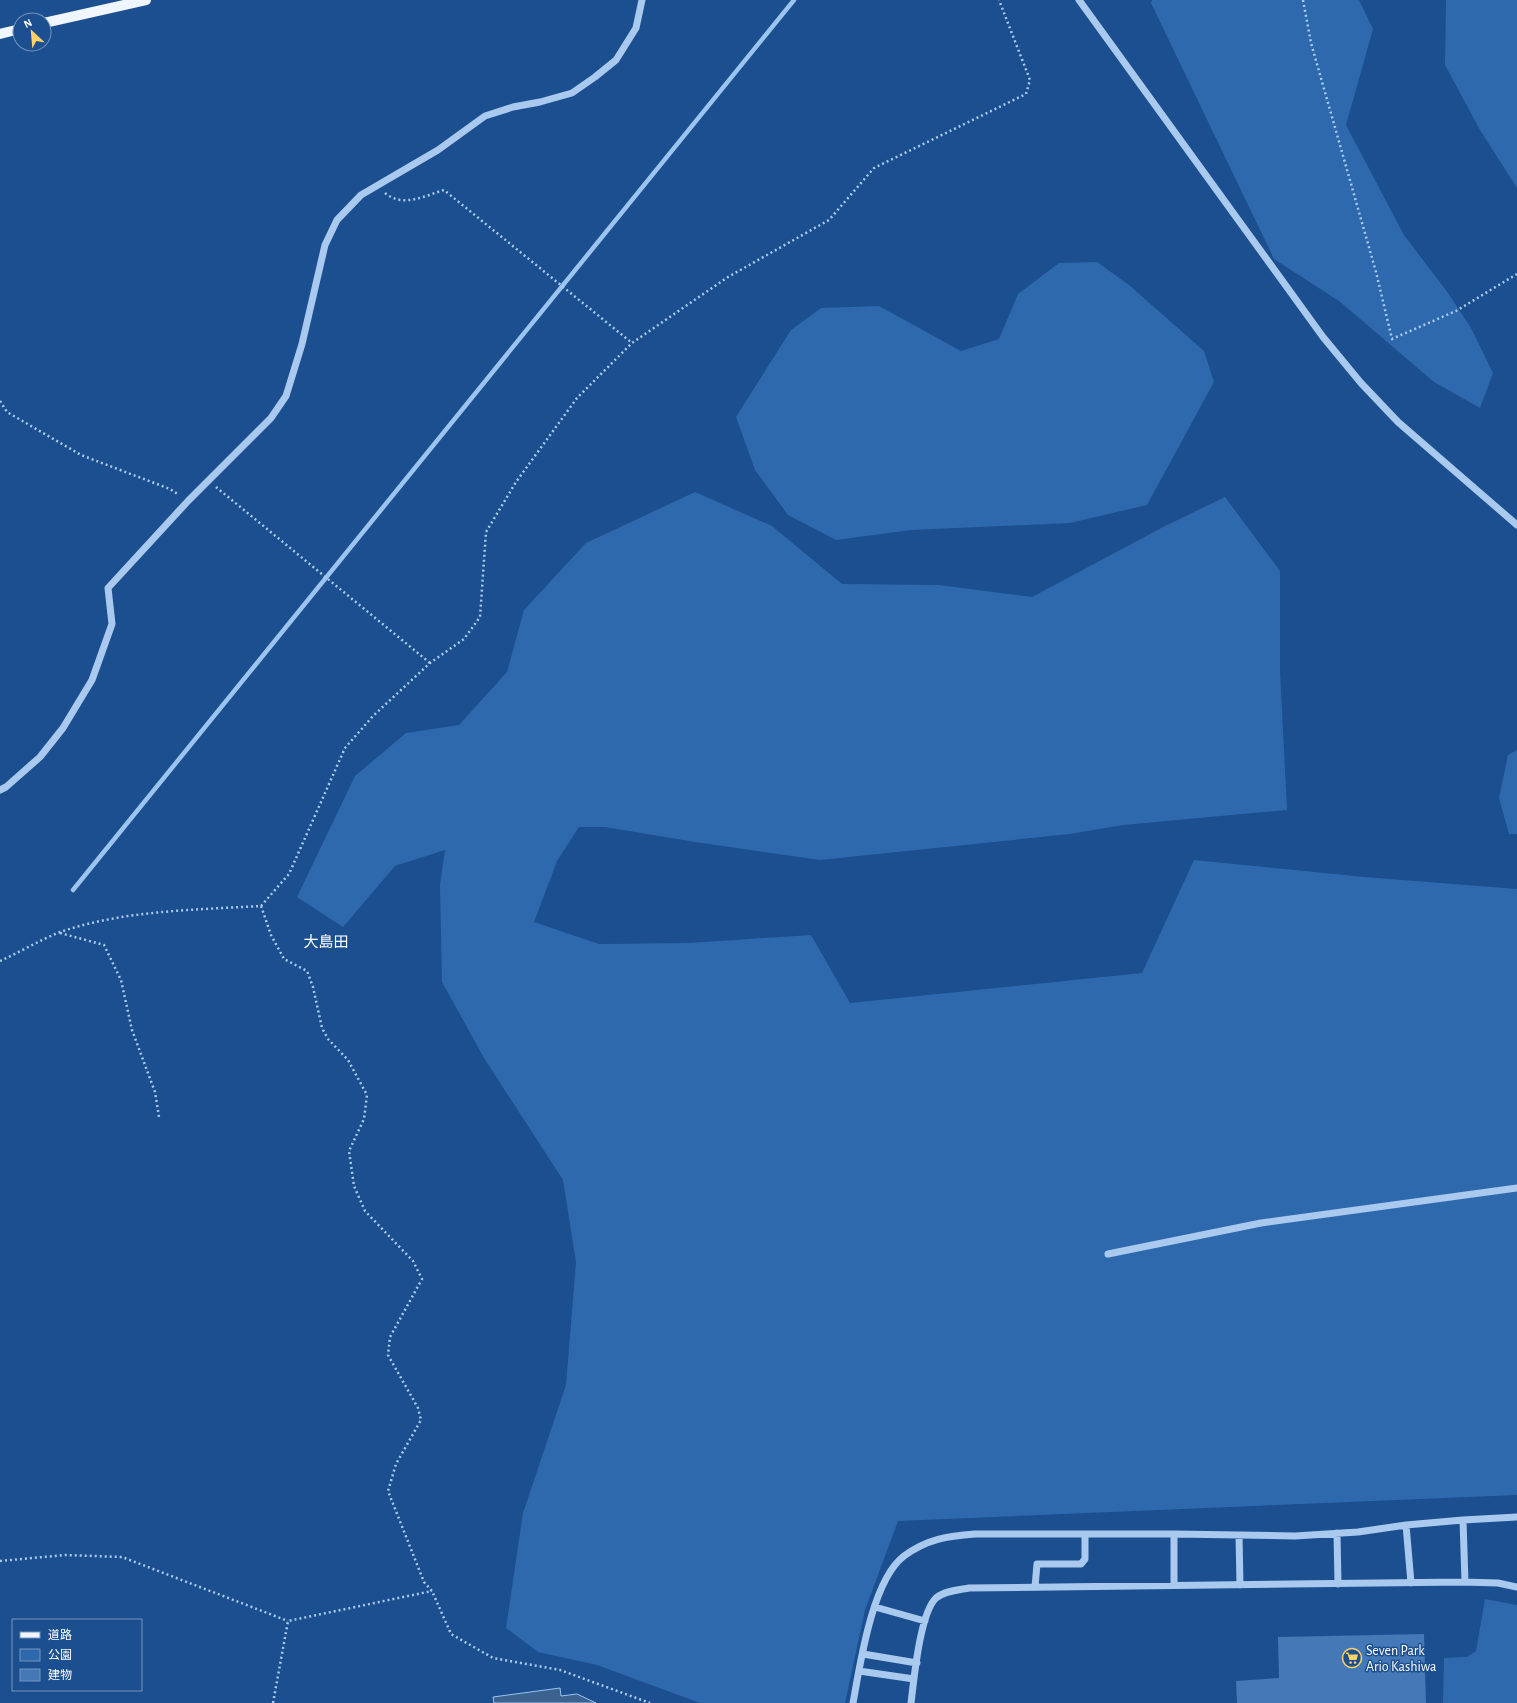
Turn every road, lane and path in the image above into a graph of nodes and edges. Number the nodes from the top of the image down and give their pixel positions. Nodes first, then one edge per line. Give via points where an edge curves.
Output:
1 (146, 0) edge
2 (642, 0) edge
3 (999, 0) edge
4 (1079, 0) edge
5 (1302, 0) edge
6 (52, 21) edge
7 (12, 31) edge
8 (0, 34) edge
9 (376, 185) junction
10 (1517, 274) edge
11 (632, 343) junction
12 (0, 401) edge
13 (208, 481) junction
14 (188, 501) junction
15 (1517, 525) edge
16 (430, 663) junction
17 (0, 790) edge
18 (261, 906) junction
19 (60, 933) junction
20 (0, 961) edge
21 (159, 1118) dead end
22 (1517, 1188) edge
23 (1108, 1254) dead end
24 (1517, 1518) edge
25 (1464, 1520) junction
26 (1406, 1525) junction
27 (1337, 1533) junction
28 (1084, 1534) junction
29 (1174, 1534) junction
30 (1239, 1535) junction
31 (0, 1561) edge
32 (1465, 1582) junction
33 (1410, 1583) junction
34 (1338, 1584) junction
35 (1174, 1585) junction
36 (1240, 1585) junction
37 (1035, 1587) junction
38 (1517, 1587) edge
39 (432, 1591) junction
40 (875, 1607) junction
41 (288, 1621) junction
42 (925, 1621) junction
43 (862, 1654) junction
44 (917, 1664) junction
45 (859, 1671) junction
46 (914, 1679) junction
47 (273, 1703) edge
48 (650, 1703) edge
49 (853, 1703) edge
50 (910, 1703) edge

1 - 6 main road
2 - 9 street via 636,28 616,60 572,93 485,116 438,150
3 - 11 path via 1030,80 1026,94 874,168 829,220 728,277
4 - 15 street via 1323,337 1398,422
5 - 10 path via 1311,43 1376,272 1392,339 1456,311
7 - 8 main road
9 - 11 path via 389,196 407,202 444,190
9 - 13 street via 361,195 337,220 325,245 302,344 286,396 270,418
11 - 16 path via 577,398 516,482 486,532 480,617 464,640
12 - 14 path via 7,412 81,455 170,490
13 - 14 street
13 - 16 path
14 - 17 street via 108,588 112,624 92,680 62,728 40,757
16 - 18 path via 373,716 345,748 289,874
18 - 19 path via 120,917
18 - 39 path via 271,935 284,959 307,971 322,1028 328,1039 348,1060 367,1095 364,1119 349,1151 354,1186 365,1212 414,1261 422,1279 390,1337 388,1355 418,1408 421,1420 396,1464 388,1491 424,1582
19 - 20 path
19 - 21 path via 104,945 121,980 132,1030 155,1092
22 - 23 street via 1261,1223
24 - 25 street
25 - 26 street
25 - 32 street
26 - 27 street
26 - 33 street
27 - 30 street via 1295,1536
27 - 34 street
28 - 29 street
28 - 37 street via 1083,1562 1036,1564
28 - 40 street via 975,1534 946,1536 930,1541 903,1557 892,1568
29 - 30 street
29 - 35 street
30 - 36 street
31 - 41 path via 65,1555 122,1557
32 - 33 street
32 - 38 street via 1498,1583
33 - 34 street
34 - 36 street
35 - 36 street
35 - 37 street
37 - 42 street via 969,1588 948,1592 937,1598 930,1607
39 - 41 path
39 - 48 path via 451,1634 493,1658 560,1670
40 - 42 street
40 - 43 street
41 - 47 path
42 - 44 street
43 - 44 street
43 - 45 street
44 - 46 street
45 - 46 street
45 - 49 street
46 - 50 street

